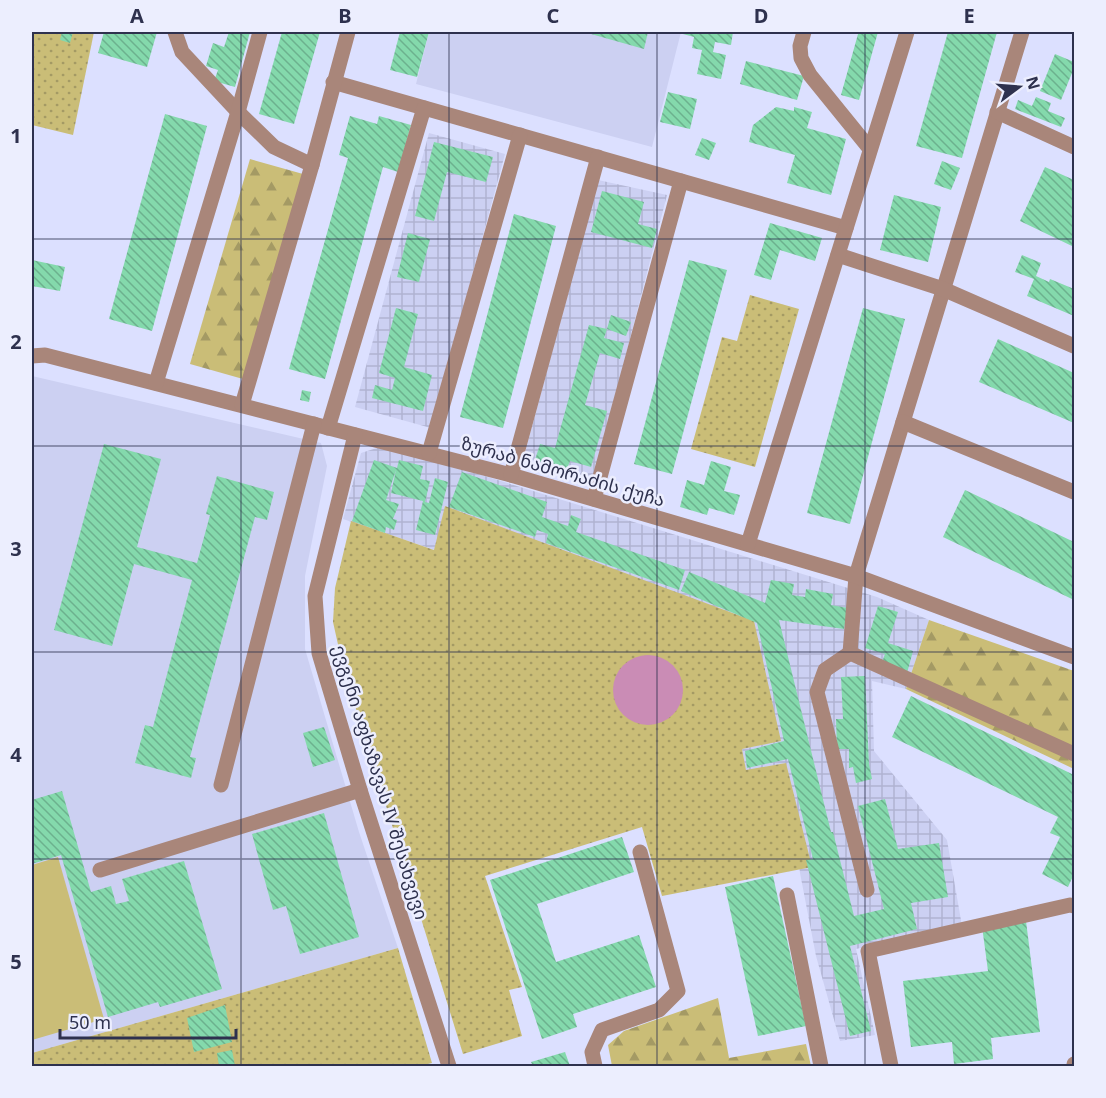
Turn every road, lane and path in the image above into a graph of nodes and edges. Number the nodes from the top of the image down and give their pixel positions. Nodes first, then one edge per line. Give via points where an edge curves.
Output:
1 (175, 32) edge
2 (260, 32) edge
3 (348, 32) edge
4 (804, 32) edge
5 (907, 32) edge
6 (1022, 32) edge
7 (333, 82) junction
8 (424, 108) junction
9 (238, 112) junction
10 (997, 112) junction
11 (520, 135) junction
12 (1074, 147) edge
13 (870, 149) junction
14 (598, 157) junction
15 (312, 165) junction
16 (681, 181) junction
17 (846, 228) junction
18 (838, 255) junction
19 (944, 289) junction
20 (1074, 346) edge
21 (32, 356) edge
22 (156, 383) junction
23 (242, 405) junction
24 (903, 422) junction
25 (321, 426) junction
26 (355, 435) junction
27 (429, 453) junction
28 (511, 475) junction
29 (1074, 492) edge
30 (594, 499) junction
31 (748, 544) junction
32 (856, 576) junction
33 (850, 653) junction
34 (1074, 657) edge
35 (1074, 754) edge
36 (221, 785) dead end
37 (360, 790) junction
38 (640, 852) dead end
39 (100, 870) dead end
40 (867, 890) dead end
41 (787, 895) dead end
42 (1074, 906) edge
43 (449, 1066) edge
44 (595, 1066) edge
45 (821, 1066) edge
46 (891, 1066) edge

1 - 9 street via 182,52
2 - 9 street
3 - 7 street
4 - 13 street via 801,58 810,75
5 - 13 street
6 - 10 street
7 - 8 street
7 - 15 street
8 - 11 street
8 - 25 street
9 - 15 street via 274,147
9 - 22 street
10 - 12 street
10 - 19 street
11 - 14 street
11 - 27 street
13 - 17 street
14 - 16 street
14 - 28 street
15 - 23 street
16 - 17 street
16 - 30 street
17 - 18 street
18 - 19 street
18 - 31 street
19 - 20 street
19 - 24 street
21 - 22 street, ზურაბ ნამორაძის ქუჩა via 45,355
22 - 23 street, ზურაბ ნამორაძის ქუჩა
23 - 25 street, ზურაბ ნამორაძის ქუჩა
24 - 29 street
24 - 32 street
25 - 26 street, ზურაბ ნამორაძის ქუჩა
25 - 36 street
26 - 27 street, ზურაბ ნამორაძის ქუჩა
26 - 37 street, ევგენი აფხაზავას IV შესახვევი via 315,596 318,653
27 - 28 street, ზურაბ ნამორაძის ქუჩა
28 - 30 street, ზურაბ ნამორაძის ქუჩა
30 - 31 street, ზურაბ ნამორაძის ქუჩა
31 - 32 street, ზურაბ ნამორაძის ქუჩა
32 - 33 street
32 - 34 street, ზურაბ ნამორაძის ქუჩა
33 - 35 street
33 - 40 street via 825,670 817,692
37 - 39 street
37 - 43 street, ევგენი აფხაზავას IV შესახვევი
38 - 44 street via 678,991 659,1010 602,1030 591,1052
41 - 45 street
42 - 46 street via 868,951

